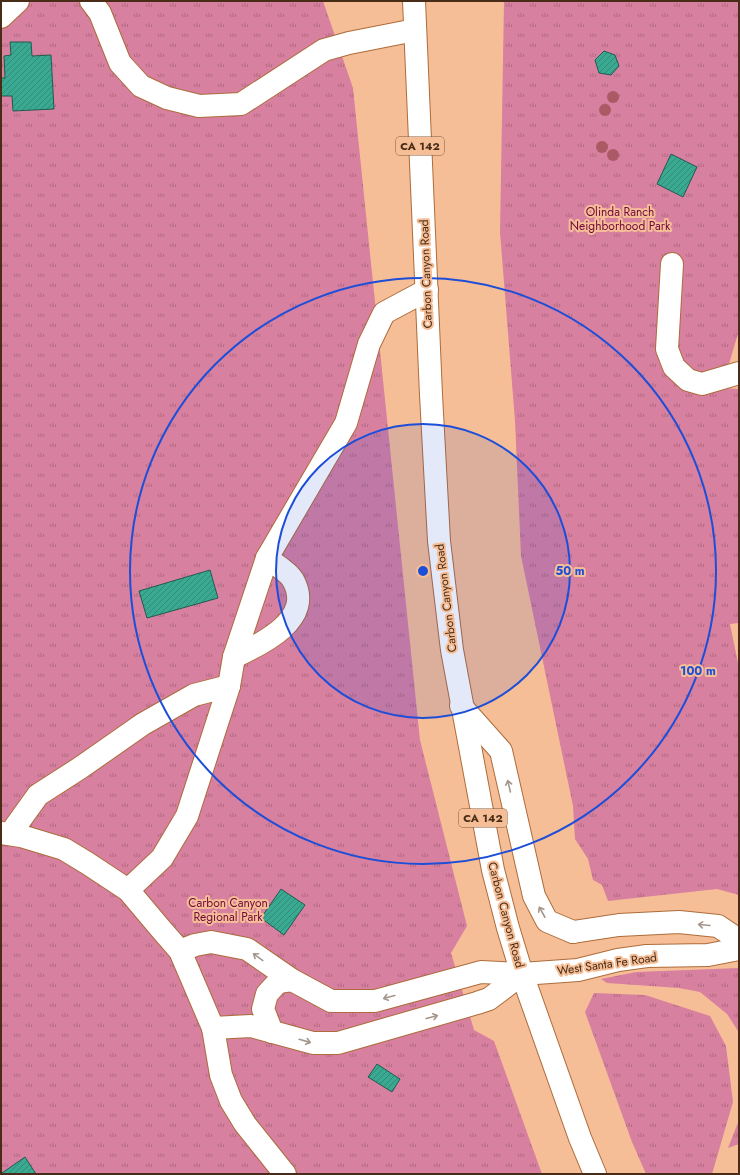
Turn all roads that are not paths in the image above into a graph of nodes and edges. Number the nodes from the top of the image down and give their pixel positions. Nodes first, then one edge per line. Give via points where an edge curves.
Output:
1 (18, 1) edge
2 (91, 1) edge
3 (414, 1) edge
4 (1, 17) edge
5 (415, 30) junction
6 (672, 264) dead end
7 (427, 290) junction
8 (739, 373) edge
9 (267, 558) junction
10 (234, 657) junction
11 (229, 686) junction
12 (461, 706) junction
13 (6, 833) edge
14 (128, 890) junction
15 (739, 940) edge
16 (739, 949) edge
17 (180, 951) junction
18 (522, 974) junction
19 (292, 980) junction
20 (213, 1028) junction
21 (272, 1032) junction
22 (286, 1174) edge
23 (595, 1174) edge

1 - 4 main road
2 - 5 main road via 100,14 120,63 141,86 167,98 199,106 241,104 324,50
3 - 5 main road, Carbon Canyon Road / CA 142
5 - 7 main road, Carbon Canyon Road / CA 142
6 - 8 main road via 667,349 674,367 688,380 702,384
7 - 9 main road via 384,313 369,344 346,423
7 - 12 main road, Carbon Canyon Road / CA 142 via 439,540
9 - 10 main road
9 - 10 main road via 292,578 298,590 296,606 290,621 277,634
10 - 11 main road
11 - 13 main road via 194,695 143,724 38,795
11 - 14 main road via 188,816 162,858
15 -> 12 main road via 718,926 678,922 619,924 573,932 547,921 534,896 501,751
12 - 18 main road, Carbon Canyon Road / CA 142 via 493,870
13 - 14 main road via 64,849
14 - 17 main road
16 - 18 main road, West Santa Fe Road via 708,955 647,956 578,970
19 -> 17 main road, West Santa Fe Road via 247,949 211,942
17 - 20 main road
18 -> 19 main road, West Santa Fe Road via 481,972 375,1001 331,1001
21 -> 18 main road via 313,1043 338,1043 489,999
18 - 23 main road, Carbon Canyon Road / CA 142
19 - 21 main road via 278,982 267,994 263,1009
20 - 21 main road via 252,1026
20 - 22 main road via 221,1076 231,1101 245,1124

